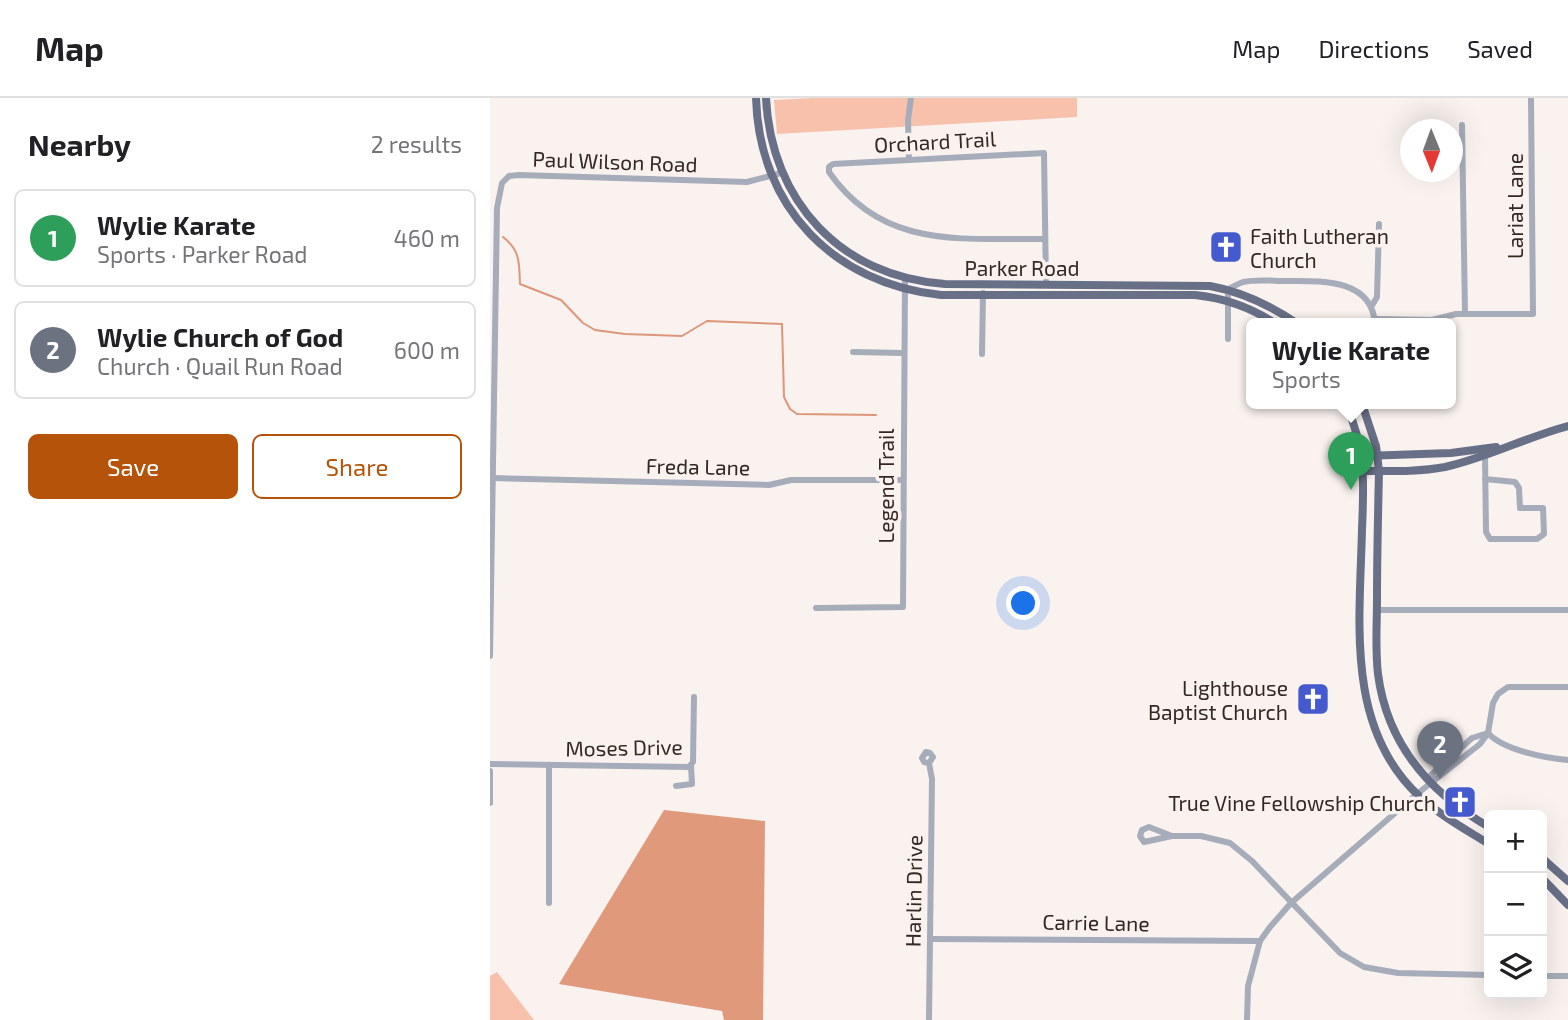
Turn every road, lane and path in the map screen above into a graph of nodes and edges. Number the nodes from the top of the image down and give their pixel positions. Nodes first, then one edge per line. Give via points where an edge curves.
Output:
1 (756, 98) edge
2 (766, 98) edge
3 (911, 98) edge
4 (1531, 98) edge
5 (909, 160) junction
6 (781, 173) junction
7 (771, 177) junction
8 (1463, 182) edge
9 (1379, 224) dead end
10 (1045, 239) junction
11 (905, 278) junction
12 (983, 284) junction
13 (1046, 285) junction
14 (904, 289) junction
15 (1228, 289) junction
16 (983, 296) junction
17 (1228, 301) junction
18 (1371, 307) junction
19 (1465, 314) junction
20 (1266, 318) edge
21 (1288, 318) edge
22 (1374, 318) edge
23 (1443, 318) edge
24 (1228, 339) dead end
25 (853, 352) dead end
26 (903, 353) junction
27 (982, 354) dead end
28 (1348, 409) edge
29 (1366, 409) edge
30 (1568, 426) edge
31 (1513, 444) junction
32 (1485, 455) junction
33 (1363, 456) junction
34 (1377, 456) junction
35 (1364, 471) junction
36 (1379, 471) junction
37 (492, 478) junction
38 (1485, 479) junction
39 (903, 480) junction
40 (816, 608) dead end
41 (1377, 610) junction
42 (1568, 610) edge
43 (490, 656) edge
44 (1568, 687) edge
45 (694, 696) dead end
46 (1488, 733) junction
47 (1568, 760) edge
48 (929, 762) dead end
49 (490, 764) edge
50 (549, 766) junction
51 (691, 766) junction
52 (490, 774) edge
53 (1432, 784) junction
54 (676, 786) dead end
55 (1417, 794) junction
56 (490, 803) edge
57 (1484, 824) edge
58 (1172, 836) dead end
59 (1484, 841) edge
60 (1547, 862) edge
61 (1568, 881) edge
62 (1547, 883) edge
63 (1291, 903) junction
64 (549, 904) dead end
65 (1568, 905) edge
66 (931, 939) junction
67 (1260, 942) junction
68 (1484, 975) edge
69 (1547, 976) edge
70 (1568, 976) edge
71 (929, 1020) edge
72 (1247, 1020) edge

1 - 7 main road, Parker Road
2 - 6 main road, Parker Road via 769,135
3 - 5 street
4 - 19 street, Lariat Lane via 1533,314
5 - 10 street, Orchard Trail via 1044,153
5 - 10 street, Orchard Trail via 833,164 829,172 872,214 918,234
6 - 7 street, Paul Wilson Road
6 - 11 main road, Parker Road via 815,225 861,259
7 - 14 main road, Parker Road via 796,217 825,248 875,280
7 - 37 street, Paul Wilson Road via 747,182 519,175 502,183 497,208
8 - 19 street
9 - 18 street via 1377,297
10 - 13 street
11 - 12 main road, Parker Road
11 - 14 street, Legend Trail
12 - 13 main road, Parker Road
12 - 16 street
13 - 15 main road, Parker Road via 1186,284
14 - 16 main road, Parker Road
14 - 26 street, Legend Trail
15 - 17 street
15 - 18 street via 1247,282 1334,283 1355,289
15 - 21 main road, Parker Road
16 - 17 main road, Parker Road via 1195,295
16 - 27 street
17 - 20 main road, Parker Road
17 - 24 street
18 - 22 street
19 - 23 street
25 - 26 street
26 - 39 street, Legend Trail
28 - 33 main road
29 - 34 main road
30 - 31 main road
31 - 32 main road
31 - 34 main road via 1451,453
32 - 36 main road via 1442,467
32 - 38 street
33 - 34 main road
33 - 35 main road
34 - 36 main road
35 - 36 main road
35 - 55 main road via 1362,681 1382,747
36 - 41 main road
37 - 39 street, Freda Lane via 769,485 791,480
37 - 43 street, Paul Wilson Road
38 - 38 street via 1490,539 1537,539 1544,534 1543,509 1520,508 1515,482
39 - 40 street, Legend Trail via 903,607
41 - 42 street
41 - 53 main road via 1382,696 1407,753
44 - 46 street via 1508,687 1493,703
45 - 51 street, Moses Drive
46 - 47 street via 1494,740 1532,755
46 - 53 street
48 - 66 street, Harlin Drive
49 - 50 street, Moses Drive
50 - 51 street, Moses Drive
50 - 64 street
51 - 54 street via 692,784
52 - 56 street
53 - 55 street
53 - 57 main road via 1458,809
55 - 59 main road
55 - 63 street
58 - 63 street via 1230,843
60 - 61 main road
62 - 65 main road
63 - 67 street
63 - 68 street via 1340,953 1364,967 1398,973
66 - 67 street, Carrie Lane
66 - 71 street, Harlin Drive
67 - 72 street via 1248,986
69 - 70 street

